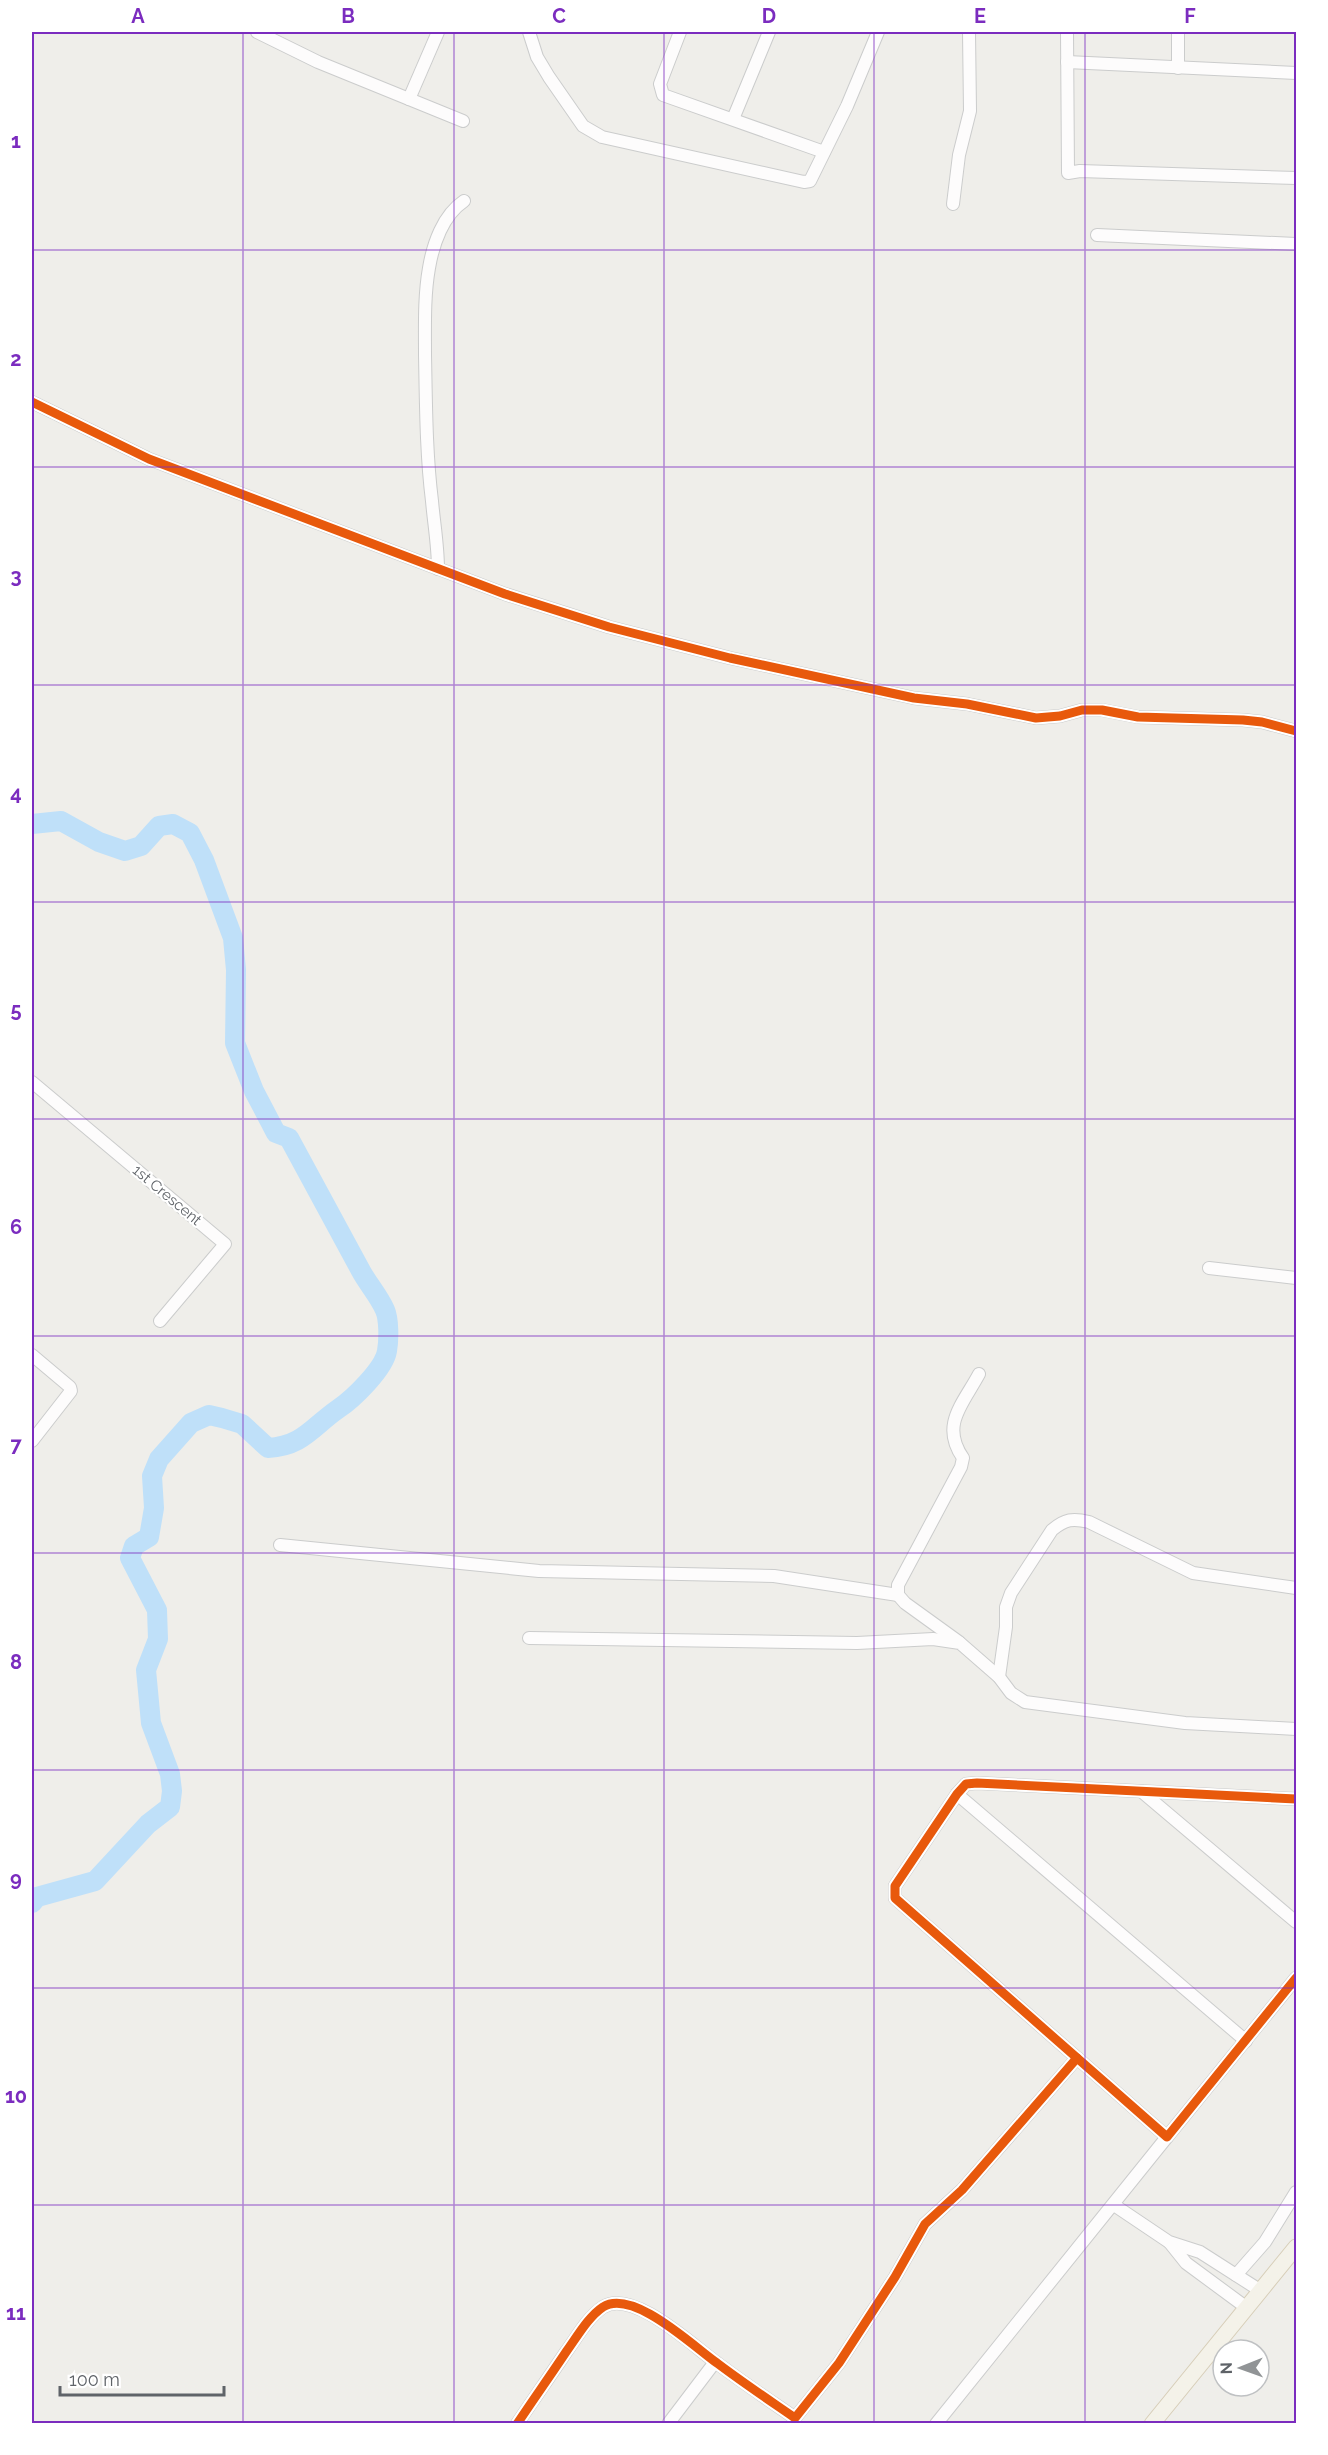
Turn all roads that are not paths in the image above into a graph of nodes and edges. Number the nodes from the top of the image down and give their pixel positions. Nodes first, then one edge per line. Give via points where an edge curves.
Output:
1 (257, 32) edge
2 (438, 32) edge
3 (529, 32) edge
4 (681, 32) edge
5 (769, 32) edge
6 (878, 32) edge
7 (969, 32) edge
8 (1067, 32) edge
9 (1178, 32) edge
10 (1067, 62) junction
11 (1178, 68) junction
12 (1296, 73) edge
13 (409, 99) junction
14 (733, 119) junction
15 (463, 121) dead end
16 (824, 152) junction
17 (1296, 178) edge
18 (464, 201) dead end
19 (953, 204) dead end
20 (1097, 235) dead end
21 (1296, 244) edge
22 (32, 402) edge
23 (438, 569) junction
24 (1296, 731) edge
25 (32, 1082) edge
26 (1209, 1268) dead end
27 (1296, 1278) edge
28 (160, 1321) dead end
29 (32, 1355) edge
30 (979, 1374) dead end
31 (32, 1441) edge
32 (280, 1545) dead end
33 (1296, 1588) edge
34 (898, 1595) junction
35 (529, 1638) dead end
36 (960, 1643) junction
37 (999, 1677) junction
38 (1296, 1729) edge
39 (1141, 1791) junction
40 (957, 1794) junction
41 (1296, 1799) edge
42 (1296, 1922) edge
43 (1296, 1978) edge
44 (1246, 2041) junction
45 (1077, 2058) junction
46 (1167, 2137) junction
47 (1296, 2192) edge
48 (1114, 2205) junction
49 (1169, 2242) junction
50 (1296, 2247) edge
51 (1236, 2275) junction
52 (1261, 2291) junction
53 (1247, 2308) junction
54 (716, 2362) junction
55 (793, 2421) edge
56 (516, 2424) edge
57 (668, 2424) edge
58 (936, 2424) edge
59 (1152, 2424) edge

1 - 13 street
2 - 13 street
3 - 16 street via 549,77 584,126 602,137 804,182 810,181
4 - 14 street via 660,84 663,95
5 - 14 street
6 - 16 street
7 - 19 street via 970,111
8 - 10 street
9 - 11 street
10 - 11 street
10 - 17 street via 1068,173
11 - 12 street
13 - 15 street
14 - 16 street
18 - 23 street via 453,209 439,233 428,270 426,393
20 - 21 street
22 - 23 street via 149,459
23 - 24 street via 609,627 914,698 1036,718 1102,710 1138,717 1262,722
25 - 28 street, 1st Crescent via 225,1244
26 - 27 street
29 - 31 street via 71,1391
30 - 34 street via 953,1422 951,1434 963,1458 961,1467 898,1585
32 - 34 street via 539,1571 774,1576
33 - 37 street via 1193,1573 1089,1522 1061,1522 1011,1593
34 - 36 street
35 - 36 street
36 - 37 street
37 - 38 street via 1011,1693 1025,1702 1185,1723
39 - 40 street via 972,1783
39 - 41 street
39 - 42 street
40 - 44 street
40 - 45 street via 895,1886 895,1898
43 - 44 street
44 - 46 street
45 - 46 street
45 - 55 street via 962,2190 925,2224 839,2363
46 - 48 street
47 - 51 street via 1265,2242
48 - 49 street
48 - 58 street
49 - 51 street via 1200,2252
49 - 53 street via 1186,2263
50 - 52 main road
51 - 52 street
52 - 53 main road
53 - 59 main road
54 - 55 street
54 - 56 street via 647,2312 626,2304 604,2306 585,2325
54 - 57 street

